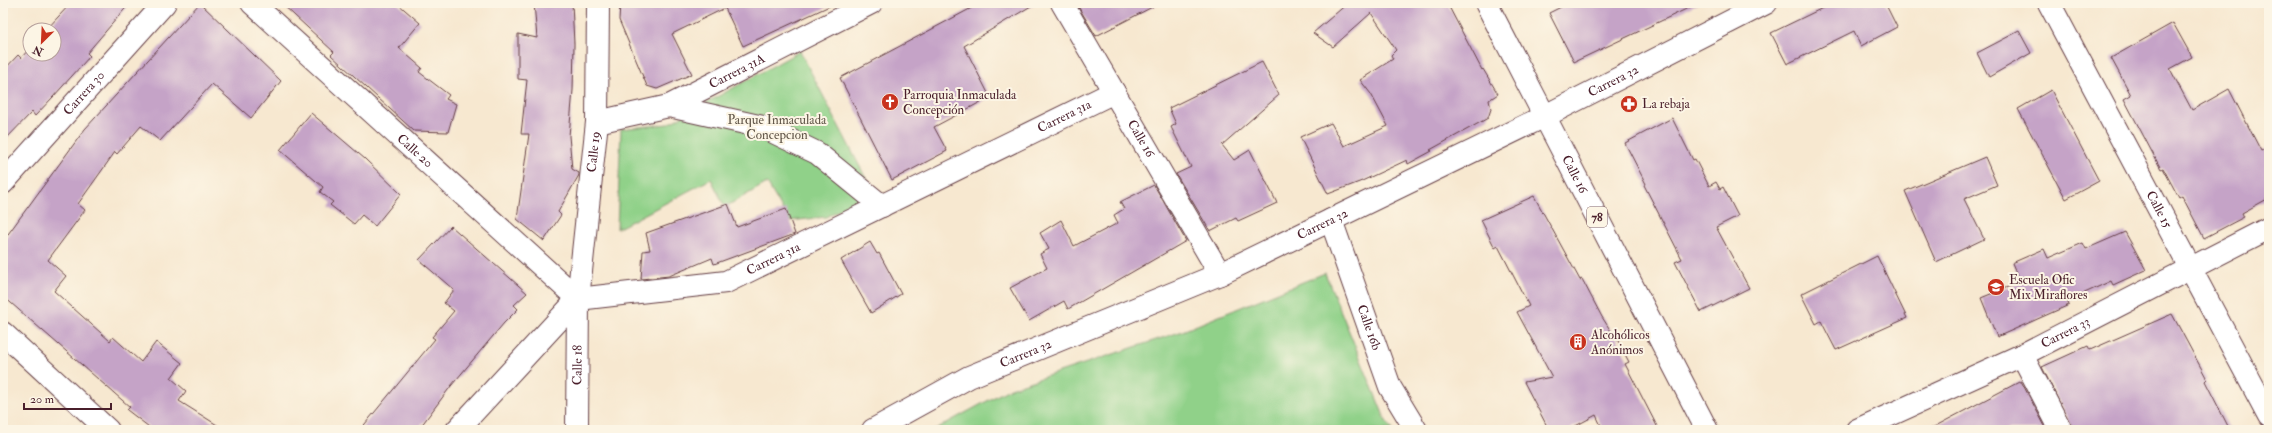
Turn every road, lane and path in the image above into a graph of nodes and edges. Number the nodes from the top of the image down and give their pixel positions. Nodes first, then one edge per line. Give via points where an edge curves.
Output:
1 (166, 3) edge
2 (252, 3) edge
3 (598, 3) edge
4 (871, 3) edge
5 (1062, 3) edge
6 (1486, 3) edge
7 (1766, 3) edge
8 (2049, 3) edge
9 (1114, 92) junction
10 (669, 106) junction
11 (1545, 116) junction
12 (597, 122) junction
13 (3, 183) edge
14 (882, 206) junction
15 (1331, 220) junction
16 (2269, 228) edge
17 (2189, 268) junction
18 (1220, 274) junction
19 (578, 299) junction
20 (3, 333) edge
21 (2022, 355) junction
22 (2269, 416) edge
23 (108, 430) edge
24 (457, 430) edge
25 (578, 430) edge
26 (873, 430) edge
27 (1416, 430) edge
28 (1707, 430) edge
29 (1857, 430) edge
30 (2061, 430) edge

1 - 13 main road, Carrera 30
2 - 19 main road, Calle 20
3 - 12 main road, Calle 19
4 - 10 main road, Carrera 31A
5 - 9 main road, Calle 16
6 - 11 main road, Calle 16 / 78
7 - 11 main road, Carrera 32
8 - 17 main road, Calle 15
9 - 14 main road, Carrera 31a
9 - 18 main road, Calle 16
10 - 12 main road, Carrera 31A
10 - 14 main road via 763,127 817,153
11 - 15 main road, Carrera 32
11 - 28 main road, Calle 16 / 78
12 - 19 main road, Calle 19
14 - 19 main road, Carrera 31a via 726,282
15 - 18 main road, Carrera 32
15 - 27 main road, Calle 16b via 1390,387
16 - 17 main road, Carrera 33
17 - 21 main road, Carrera 33
17 - 22 main road, Calle 15
18 - 26 main road, Carrera 32 via 969,377
19 - 24 main road
19 - 25 main road, Calle 18
20 - 23 main road
21 - 29 main road, Carrera 33
21 - 30 main road

